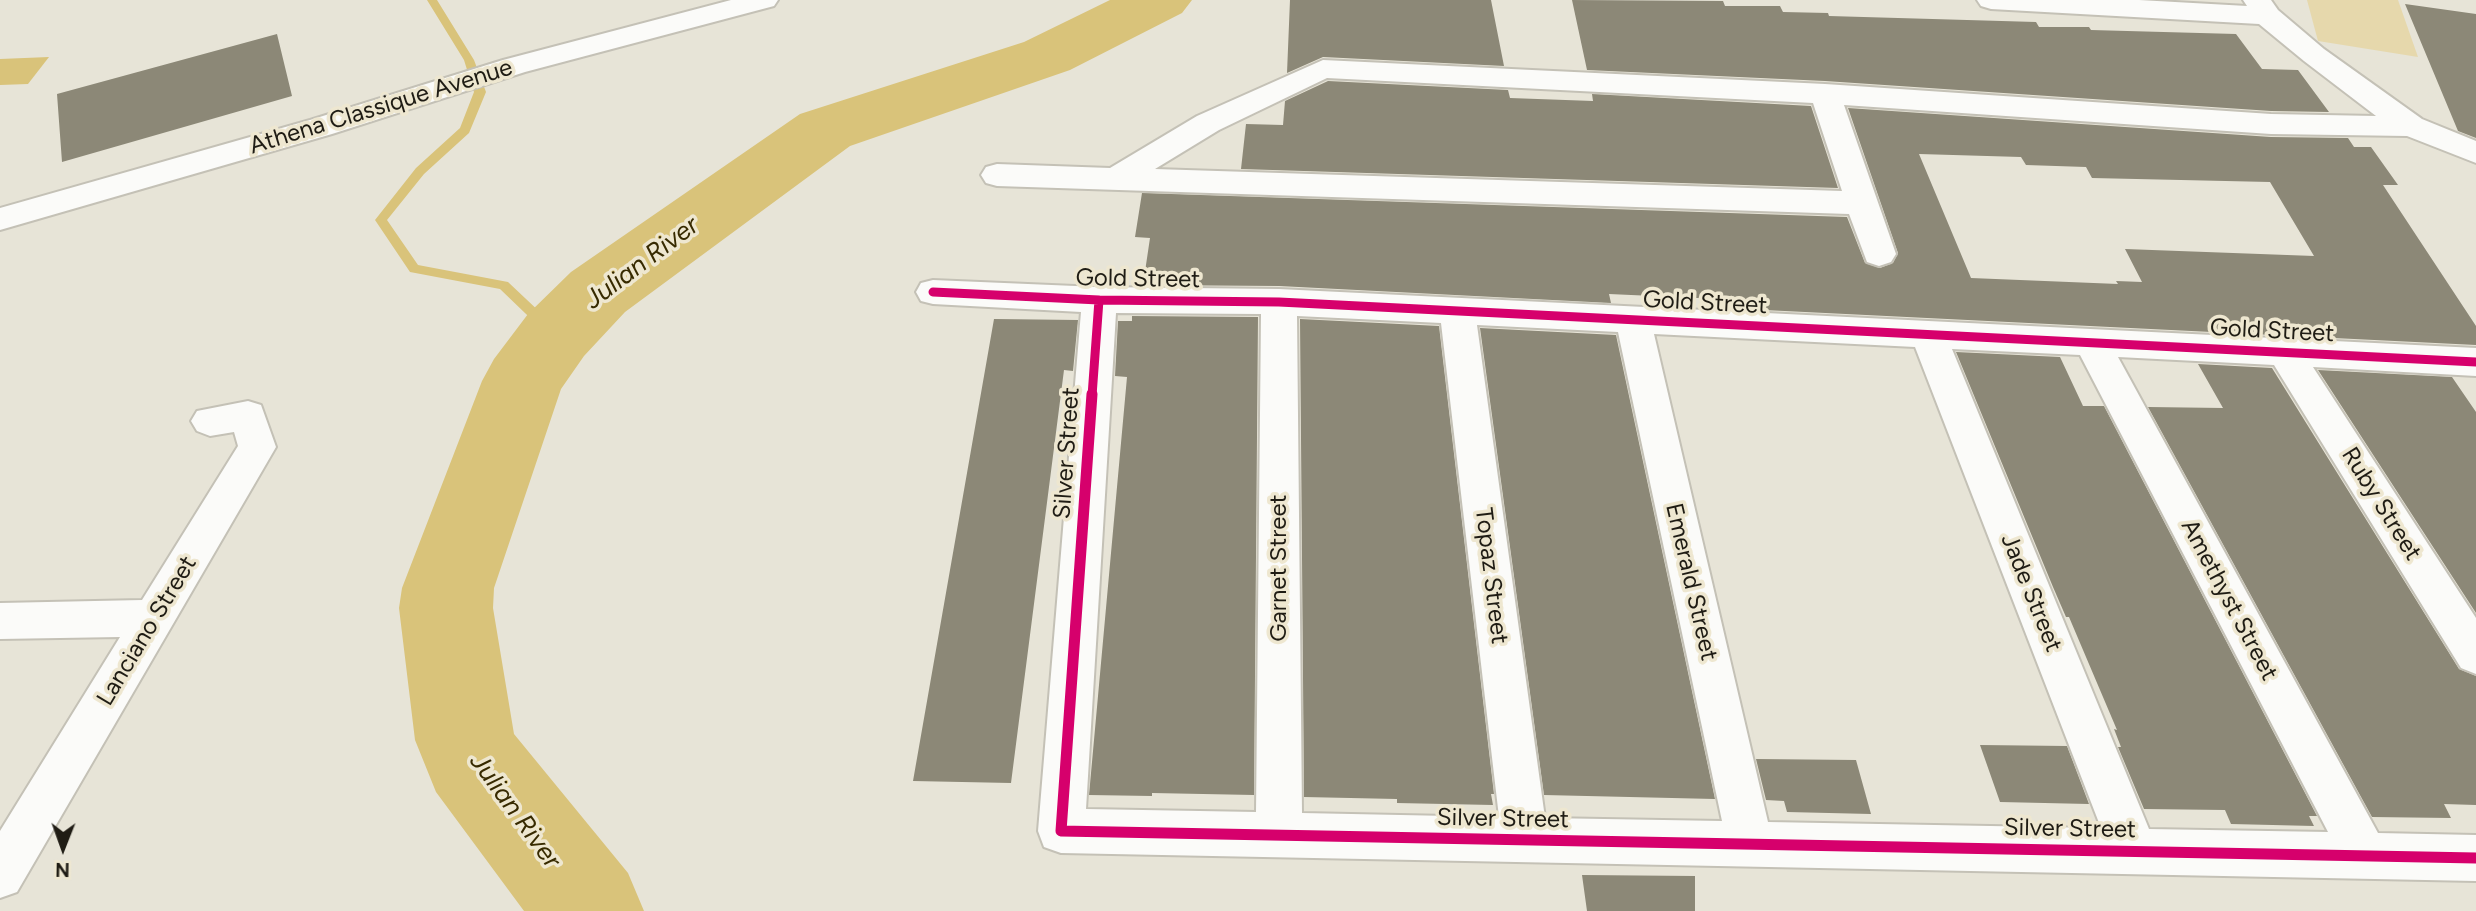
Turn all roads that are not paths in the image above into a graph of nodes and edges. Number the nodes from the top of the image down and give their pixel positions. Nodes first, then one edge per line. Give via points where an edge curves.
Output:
1 (764, 0) edge
2 (1991, 0) edge
3 (2262, 8) edge
4 (1825, 94) junction
5 (2411, 126) junction
6 (2476, 153) edge
7 (997, 175) dead end
8 (1116, 179) junction
9 (1861, 203) junction
10 (0, 219) edge
11 (1879, 254) dead end
12 (933, 292) dead end
13 (1099, 300) junction
14 (1279, 302) junction
15 (1457, 311) junction
16 (1633, 320) junction
17 (1928, 335) junction
18 (2092, 343) junction
19 (2285, 353) junction
20 (2476, 362) edge
21 (210, 421) dead end
22 (155, 618) junction
23 (0, 621) edge
24 (2476, 655) edge
25 (1279, 835) junction
26 (1525, 840) junction
27 (1750, 844) junction
28 (2134, 851) junction
29 (2365, 856) junction
30 (2476, 858) edge
31 (0, 875) edge

1 - 10 street, Athena Classique Avenue via 514,66
2 - 3 street
3 - 5 street via 2314,55
4 - 5 street via 2270,124
4 - 8 street via 1323,69 1208,123
4 - 9 street
5 - 6 street
7 - 8 street
8 - 9 street
9 - 11 street
12 - 13 street, Gold Street
13 - 14 street, Gold Street
13 - 25 street, Silver Street via 1061,831
14 - 15 street, Gold Street
14 - 25 street, Garnet Street
15 - 16 street, Gold Street
15 - 26 street, Topaz Street
16 - 17 street, Gold Street
16 - 27 street, Emerald Street
17 - 18 street, Gold Street
17 - 28 street, Jade Street
18 - 19 street, Gold Street
18 - 29 street, Amethyst Street
19 - 20 street, Gold Street
19 - 24 street, Ruby Street
21 - 22 street, Lanciano Street via 248,415 257,447
22 - 23 street
22 - 31 street, Lanciano Street
25 - 26 street, Silver Street
26 - 27 street, Silver Street
27 - 28 street, Silver Street
28 - 29 street, Silver Street
29 - 30 street, Silver Street

